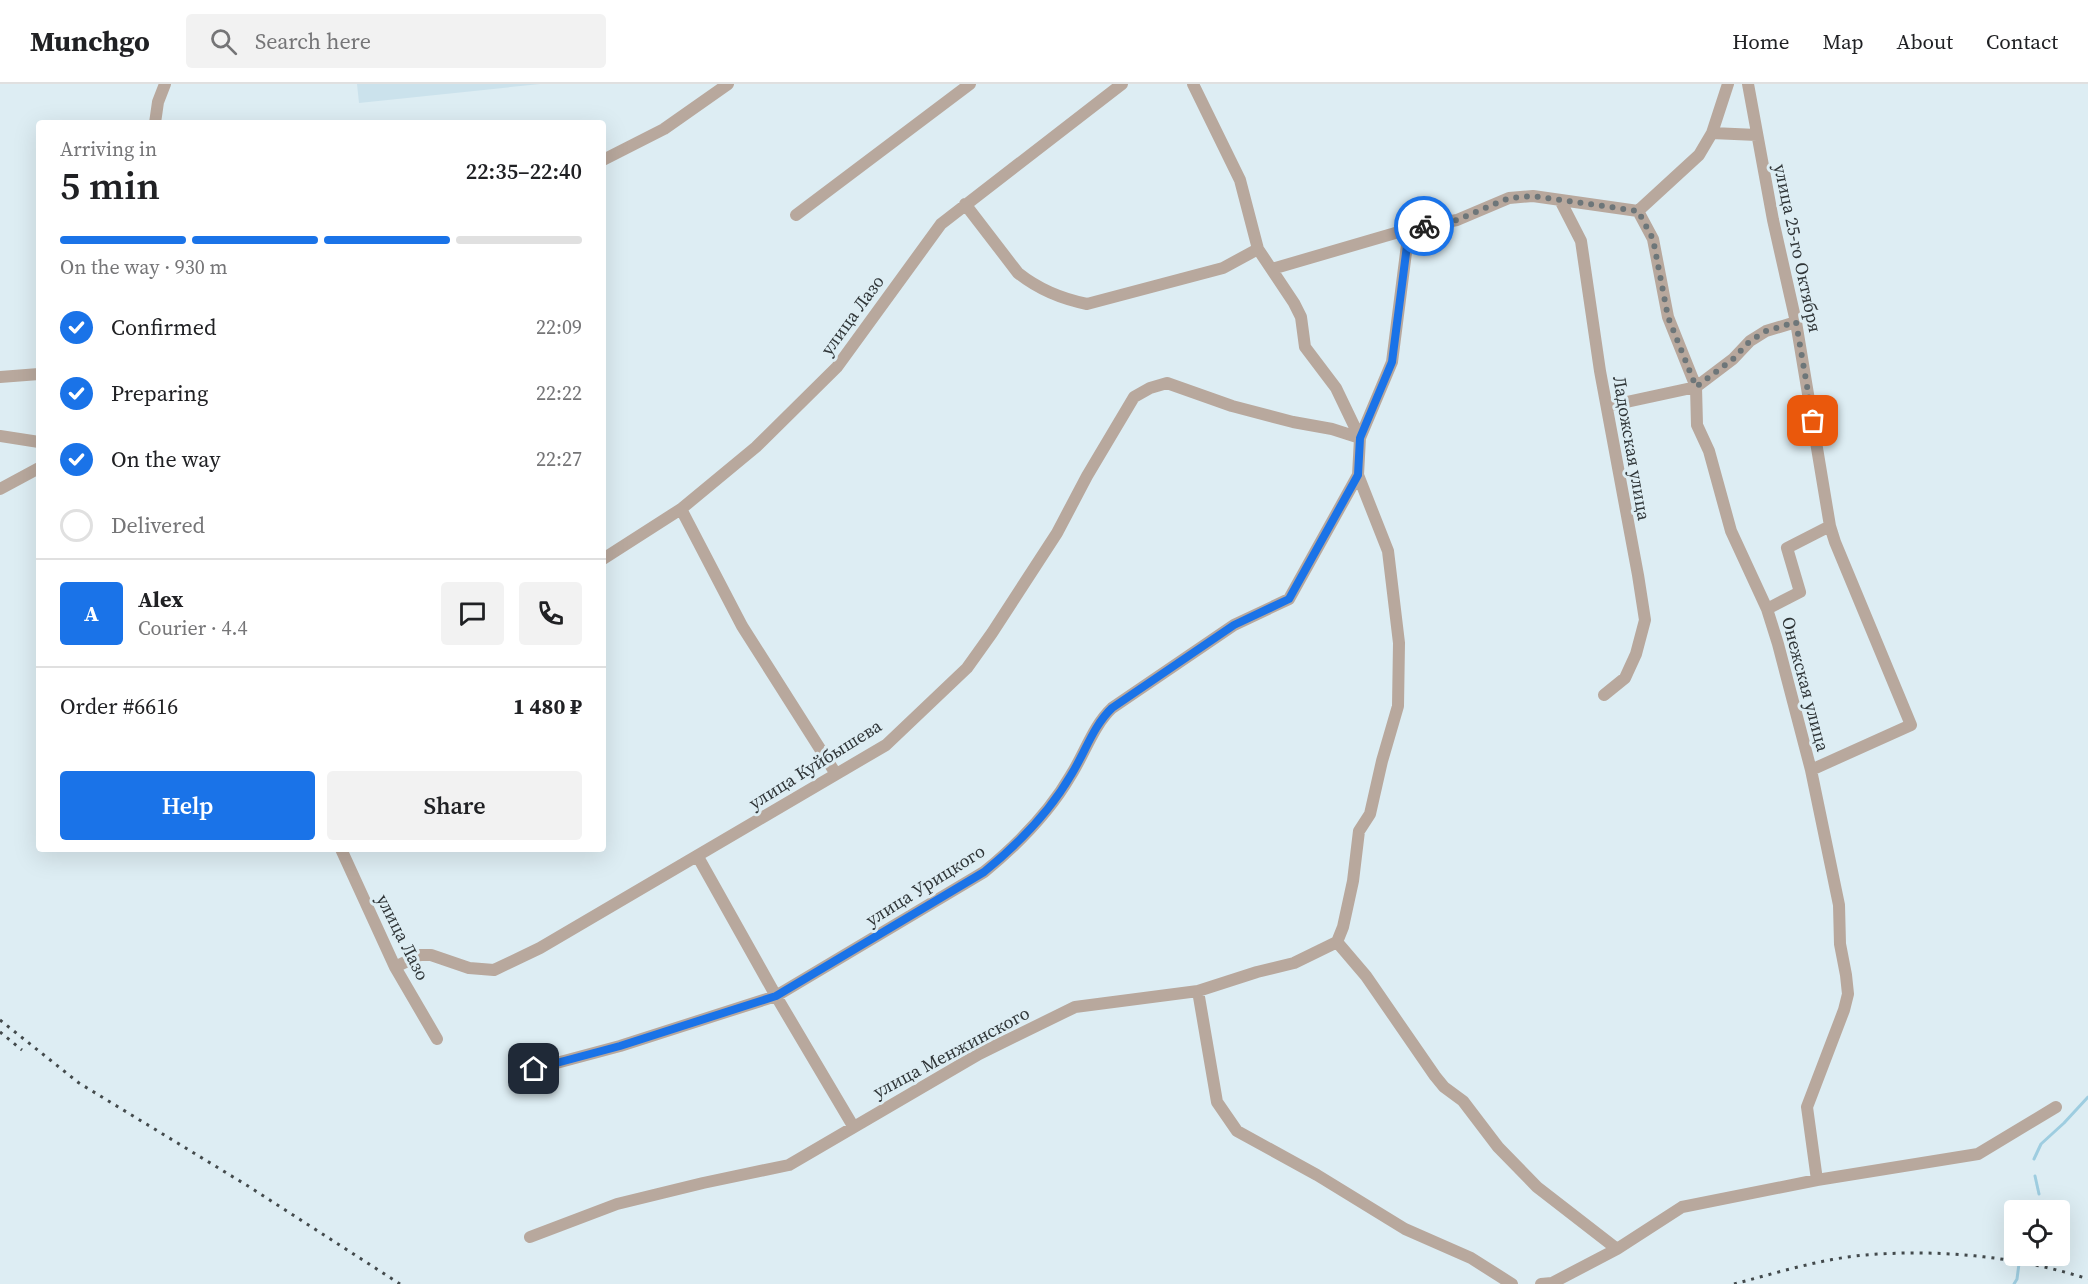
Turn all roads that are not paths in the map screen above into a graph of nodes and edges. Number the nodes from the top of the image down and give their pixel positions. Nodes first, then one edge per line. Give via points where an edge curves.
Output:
1 (165, 84) edge
2 (728, 84) edge
3 (970, 84) edge
4 (1122, 84) edge
5 (1193, 84) edge
6 (1728, 84) edge
7 (1748, 84) edge
8 (155, 120) edge
9 (1712, 133) junction
10 (1756, 135) junction
11 (606, 158) edge
12 (1560, 200) junction
13 (965, 204) junction
14 (1638, 211) junction
15 (796, 215) dead end
16 (1409, 230) junction
17 (1258, 249) junction
18 (1272, 269) junction
19 (1796, 322) junction
20 (36, 374) edge
21 (0, 377) edge
22 (1696, 387) junction
23 (1608, 406) junction
24 (0, 436) edge
25 (1360, 438) junction
26 (36, 442) edge
27 (36, 470) edge
28 (1358, 475) junction
29 (0, 489) edge
30 (681, 509) junction
31 (1830, 526) junction
32 (606, 557) edge
33 (1767, 609) junction
34 (1604, 695) dead end
35 (1811, 770) junction
36 (836, 774) junction
37 (342, 852) edge
38 (698, 857) junction
39 (1337, 942) junction
40 (395, 967) junction
41 (1198, 991) junction
42 (776, 996) junction
43 (437, 1039) dead end
44 (534, 1069) dead end
45 (2056, 1107) dead end
46 (853, 1126) junction
47 (1817, 1180) junction
48 (530, 1237) dead end
49 (1617, 1248) junction
50 (1512, 1284) edge
51 (1540, 1284) edge

1 - 8 street
2 - 11 street via 664,129
3 - 15 street
4 - 13 street, улица Лазо
5 - 17 street via 1240,180
6 - 9 street
7 - 10 street, улица 25-го Октября
9 - 10 street
9 - 14 street via 1699,155
10 - 19 street, улица 25-го Октября
12 - 14 street
12 - 16 street via 1509,198 1457,220
12 - 23 street, Ладожская улица via 1581,241
13 - 17 street via 1023,277 1066,300 1087,304 1223,268
13 - 30 street, улица Лазо via 941,224 837,367 756,447
14 - 22 street, Онежская улица via 1653,239 1668,317
16 - 18 street
16 - 25 street via 1392,362
17 - 18 street
18 - 25 street via 1301,317 1305,347 1336,388
19 - 22 street via 1766,331 1750,341
19 - 31 street, улица 25-го Октября
20 - 21 street
22 - 23 street
22 - 33 street, Онежская улица via 1697,425 1709,451 1731,531
23 - 34 street, Ладожская улица via 1644,620 1625,678
24 - 26 street
25 - 28 street
25 - 36 street, улица Куйбышева via 1232,406 1167,383 1134,397 1057,533 967,668 886,745
27 - 29 street
28 - 39 street via 1388,551 1399,643 1398,706 1370,814 1359,831 1353,881
28 - 42 street, улица Урицкого via 1289,599 1234,625 1112,708 1054,800 1012,849 984,872
30 - 32 street, улица Лазо
30 - 36 street via 742,626
31 - 33 street via 1787,548 1800,592
31 - 35 street, улица 25-го Октября via 1911,725
33 - 35 street, Онежская улица
35 - 47 street, Онежская улица via 1839,905 1848,994 1807,1107
36 - 38 street, улица Куйбышева
37 - 40 street, улица Лазо
38 - 40 street, улица Куйбышева via 540,948 494,970 469,968 430,955 420,955
38 - 42 street
39 - 41 street, улица Менжинского via 1294,963
39 - 49 street via 1366,976 1434,1076 1463,1101 1498,1147 1537,1187
40 - 43 street, улица Лазо
41 - 46 street, улица Менжинского via 1075,1006 979,1054
41 - 50 street via 1217,1102 1237,1131 1406,1229 1471,1258
42 - 44 street, улица Урицкого
42 - 46 street
45 - 47 street via 1978,1154
46 - 48 street, улица Менжинского via 789,1165 617,1204
47 - 49 street via 1682,1206
49 - 51 street via 1552,1283

